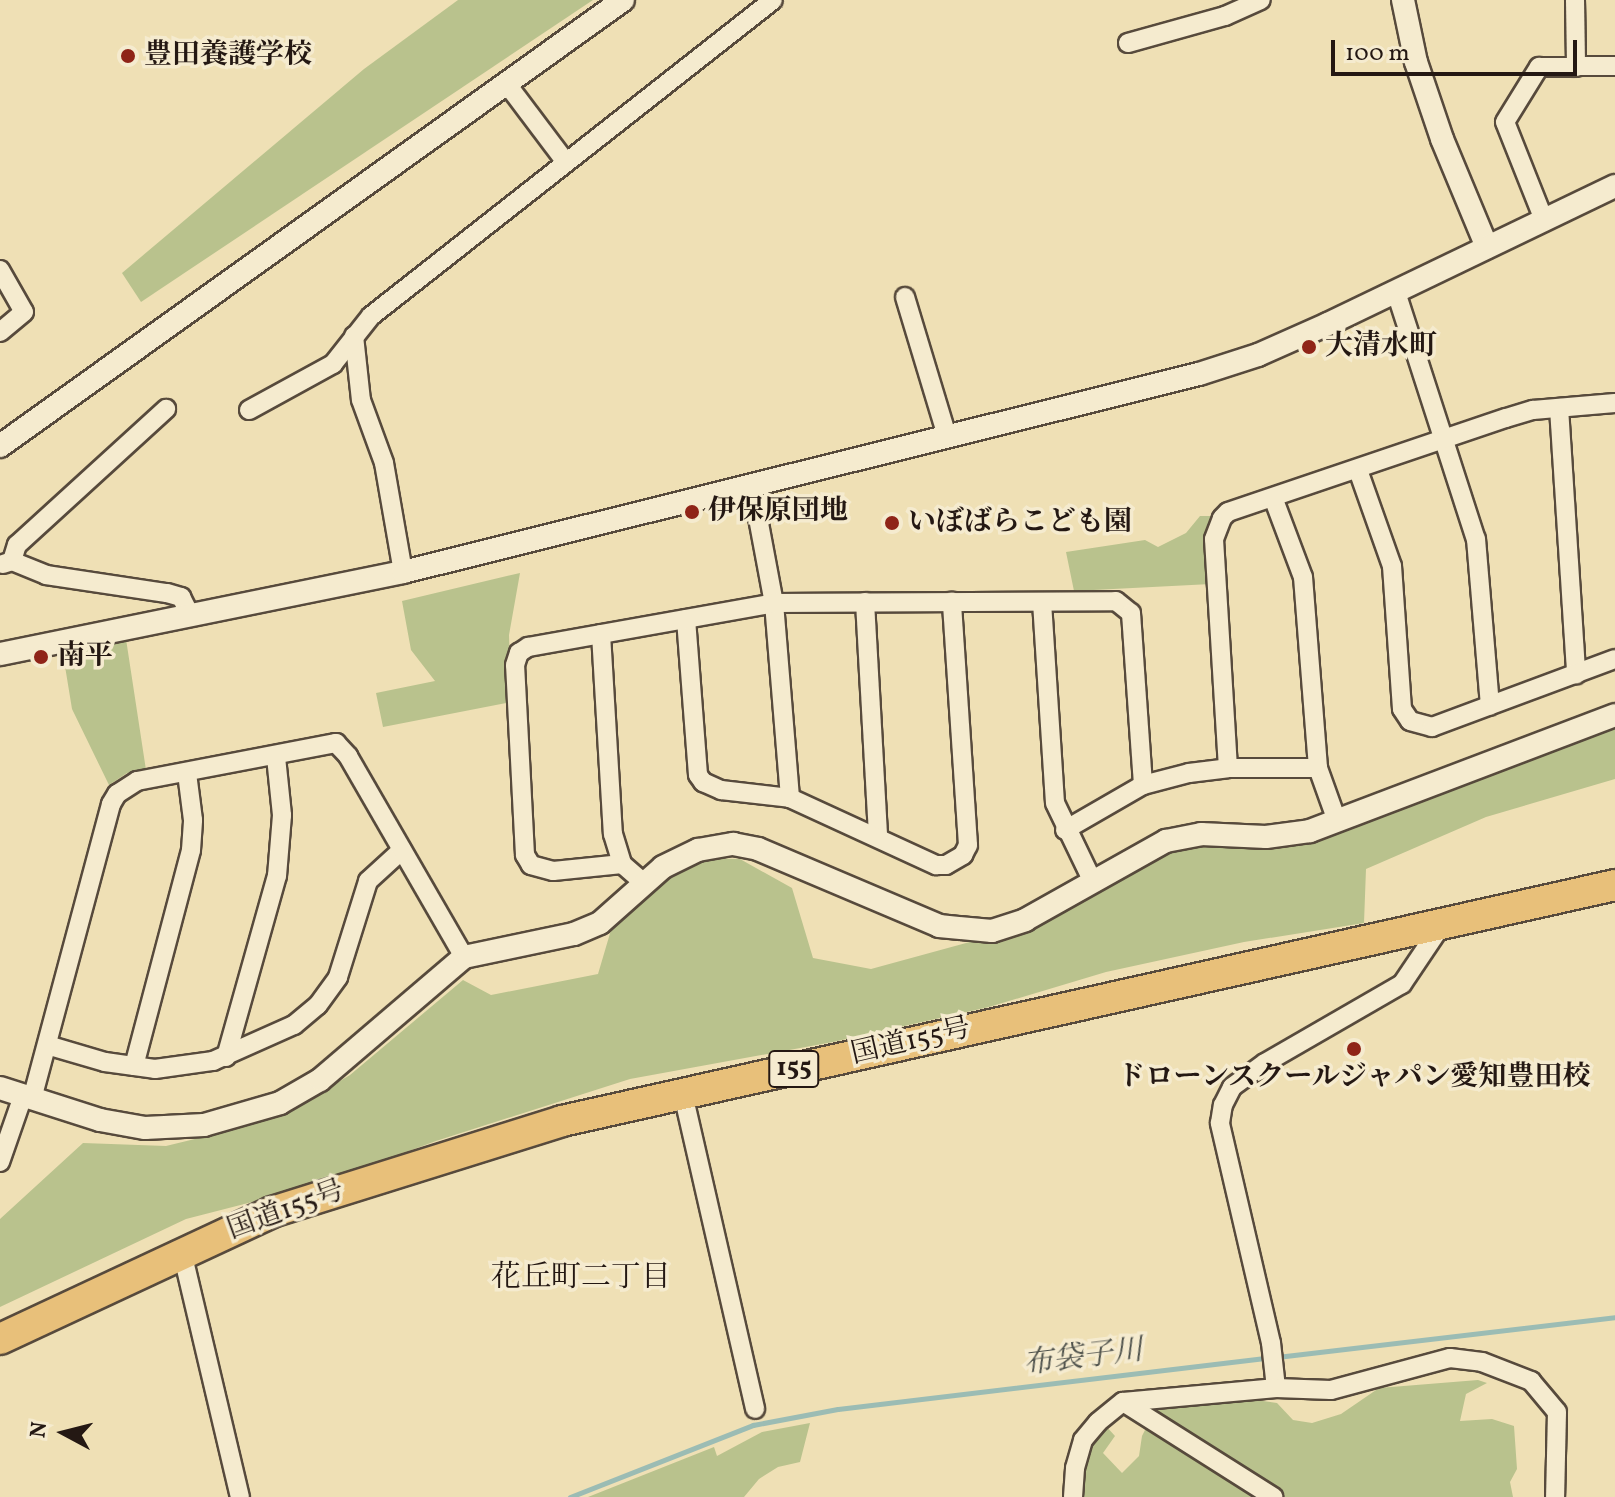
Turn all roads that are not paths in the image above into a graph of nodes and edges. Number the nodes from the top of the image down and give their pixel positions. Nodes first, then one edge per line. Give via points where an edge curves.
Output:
1 (623, 0) edge
2 (773, 0) edge
3 (1261, 0) edge
4 (1403, 0) edge
5 (1575, 0) edge
6 (1128, 43) dead end
7 (1615, 66) edge
8 (1576, 67) junction
9 (507, 84) junction
10 (565, 161) junction
11 (1615, 186) edge
12 (1544, 220) junction
13 (1487, 247) junction
14 (0, 270) edge
15 (1396, 292) junction
16 (905, 297) dead end
17 (0, 332) edge
18 (354, 336) junction
19 (1615, 403) edge
20 (1559, 408) junction
21 (166, 409) dead end
22 (249, 410) dead end
23 (947, 436) junction
24 (1442, 441) junction
25 (0, 446) edge
26 (1358, 470) junction
27 (752, 486) junction
28 (1274, 500) junction
29 (6, 563) edge
30 (403, 572) junction
31 (865, 602) junction
32 (952, 602) junction
33 (1042, 602) junction
34 (774, 603) junction
35 (189, 613) junction
36 (686, 619) junction
37 (601, 634) junction
38 (0, 654) edge
39 (1615, 659) edge
40 (1576, 674) junction
41 (1490, 705) junction
42 (1615, 715) edge
43 (276, 757) junction
44 (1228, 768) junction
45 (1318, 768) junction
46 (187, 773) junction
47 (1143, 785) junction
48 (790, 798) junction
49 (1337, 821) junction
50 (1065, 830) junction
51 (878, 838) junction
52 (402, 850) junction
53 (622, 864) junction
54 (1092, 880) junction
55 (644, 883) junction
56 (1615, 885) edge
57 (1443, 923) junction
58 (464, 957) junction
59 (47, 1045) junction
60 (226, 1057) junction
61 (134, 1066) junction
62 (0, 1088) edge
63 (683, 1094) junction
64 (28, 1097) junction
65 (0, 1162) edge
66 (182, 1252) junction
67 (0, 1339) edge
68 (1275, 1383) junction
69 (1123, 1402) junction
70 (755, 1409) dead end
71 (240, 1497) edge
72 (1073, 1497) edge
73 (1273, 1497) edge
74 (1555, 1497) edge

1 - 9 street
2 - 10 street
3 - 6 street via 1225,16
4 - 13 street via 1416,62 1442,139
5 - 8 street
7 - 8 street
8 - 12 street via 1533,71 1505,122
9 - 10 street
9 - 25 street
10 - 18 street via 371,316
11 - 12 street
12 - 13 street
13 - 15 street
14 - 17 street via 24,312
15 - 23 street via 1258,355 1199,374
15 - 24 street
16 - 23 street
18 - 22 street via 333,364
18 - 30 street via 361,400 384,463
19 - 20 street
20 - 24 street via 1533,410
20 - 40 street
21 - 29 street via 17,545
23 - 27 street
24 - 26 street
24 - 41 street via 1481,561
26 - 28 street
26 - 41 street via 1392,566 1405,716 1432,727
27 - 30 street
27 - 34 street
28 - 44 street via 1228,512 1214,539
28 - 45 street via 1303,577
29 - 35 street via 46,575 167,593 181,597
30 - 35 street
31 - 32 street
31 - 34 street
31 - 51 street
32 - 33 street
32 - 51 street via 968,845 954,863 936,865
33 - 47 street via 1116,601 1131,613
33 - 50 street via 1055,803
34 - 36 street
34 - 48 street
35 - 38 street
36 - 37 street
36 - 48 street via 698,775 712,787
37 - 53 street via 613,834
37 - 53 street via 519,653 515,679 525,855 531,865 553,871
39 - 40 street
40 - 41 street
42 - 49 street
43 - 46 street
43 - 52 street via 336,743
43 - 60 street via 282,815 277,876
44 - 45 street
44 - 47 street
45 - 49 street
46 - 59 street via 137,781 111,804
46 - 61 street via 191,850
47 - 50 street
48 - 51 street
49 - 54 street via 1292,834 1178,838 1148,848
50 - 54 street
52 - 58 street
52 - 60 street via 368,881 338,977 318,1005 294,1025
53 - 55 street
54 - 55 street via 1025,920 992,931 939,926 785,858 733,844 698,850
55 - 58 street via 613,914 574,934
56 - 57 highway, 国道155号 / 155
57 - 63 highway, 国道155号 / 155
57 - 68 street via 1402,984 1265,1063 1232,1087 1223,1105 1220,1123 1271,1343
58 - 64 street via 339,1067 258,1111 204,1125 145,1128
59 - 61 street
59 - 64 street
60 - 61 street via 155,1069
62 - 64 street
63 - 66 highway, 国道155号 / 155 via 465,1150 272,1212
63 - 70 street
64 - 65 street
66 - 67 highway, 国道155号 / 155
66 - 71 street
68 - 69 street
68 - 74 street via 1331,1390 1450,1358 1482,1362 1519,1376 1531,1381 1557,1412
69 - 72 street via 1083,1440
69 - 73 street

